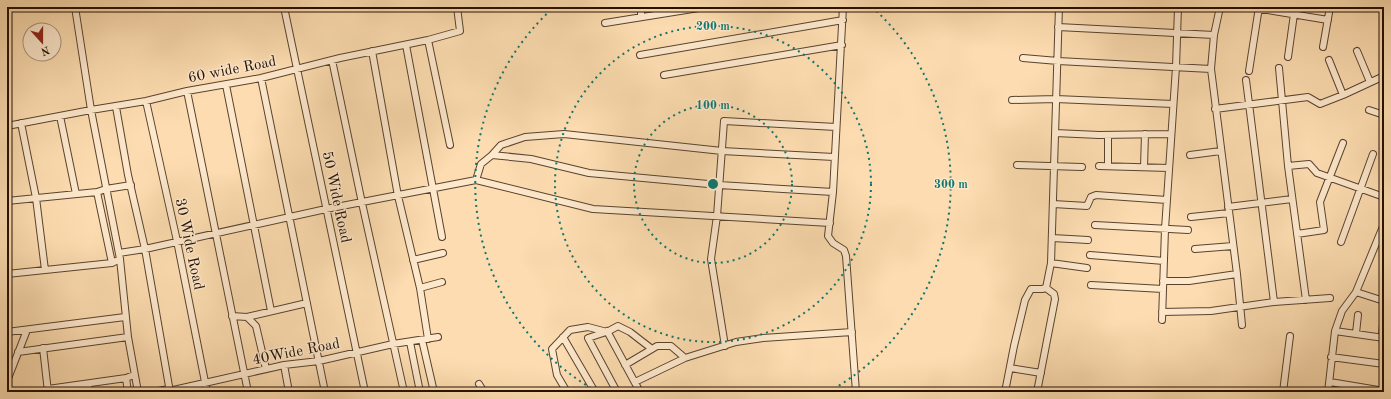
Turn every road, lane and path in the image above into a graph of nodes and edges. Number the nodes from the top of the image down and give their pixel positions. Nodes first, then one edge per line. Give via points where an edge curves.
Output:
1 (76, 7) edge
2 (284, 7) edge
3 (457, 7) edge
4 (641, 7) edge
5 (705, 7) edge
6 (843, 7) edge
7 (1059, 7) edge
8 (1178, 7) edge
9 (1220, 7) edge
10 (1249, 7) edge
11 (1295, 7) edge
12 (1330, 7) edge
13 (1259, 8) edge
14 (1294, 15) junction
15 (641, 17) junction
16 (843, 20) junction
17 (1328, 20) junction
18 (605, 23) dead end
19 (1058, 27) junction
20 (1177, 33) junction
21 (1214, 35) junction
22 (428, 40) junction
23 (406, 45) junction
24 (842, 45) junction
25 (1324, 47) dead end
26 (372, 51) junction
27 (1357, 51) dead end
28 (640, 55) dead end
29 (1288, 57) dead end
30 (1024, 58) dead end
31 (332, 60) junction
32 (1329, 60) dead end
33 (1058, 61) junction
34 (1176, 67) junction
35 (1279, 68) dead end
36 (297, 69) junction
37 (1211, 69) junction
38 (1249, 71) dead end
39 (664, 75) dead end
40 (1384, 76) edge
41 (261, 78) junction
42 (1246, 80) dead end
43 (1370, 82) junction
44 (226, 85) junction
45 (187, 91) junction
46 (1343, 95) junction
47 (1056, 99) junction
48 (1012, 100) dead end
49 (1281, 100) junction
50 (146, 101) junction
51 (1173, 104) junction
52 (1249, 105) junction
53 (116, 107) junction
54 (1215, 109) junction
55 (91, 110) junction
56 (1369, 110) dead end
57 (60, 116) junction
58 (1384, 116) edge
59 (21, 124) junction
60 (7, 126) edge
61 (836, 127) junction
62 (1055, 133) junction
63 (1145, 134) junction
64 (1171, 134) junction
65 (1108, 135) junction
66 (1343, 143) dead end
67 (450, 145) dead end
68 (722, 151) junction
69 (1221, 151) junction
70 (1373, 154) dead end
71 (492, 155) junction
72 (1190, 155) dead end
73 (834, 157) junction
74 (1017, 165) dead end
75 (1108, 165) junction
76 (1054, 166) junction
77 (1099, 166) dead end
78 (1288, 166) junction
79 (1082, 167) dead end
80 (1144, 167) junction
81 (1169, 168) junction
82 (1330, 178) junction
83 (476, 180) junction
84 (131, 185) junction
85 (719, 185) junction
86 (433, 187) junction
87 (1361, 188) junction
88 (106, 189) junction
89 (97, 192) junction
90 (833, 192) junction
91 (76, 194) junction
92 (398, 196) junction
93 (1384, 197) edge
94 (36, 198) junction
95 (7, 199) edge
96 (1292, 199) junction
97 (1167, 200) junction
98 (1262, 202) junction
99 (362, 203) junction
100 (1053, 204) junction
101 (326, 209) junction
102 (1229, 210) junction
103 (717, 216) junction
104 (290, 217) junction
105 (1191, 217) dead end
106 (830, 223) junction
107 (1384, 224) edge
108 (254, 225) junction
109 (1095, 225) dead end
110 (1165, 230) junction
111 (1188, 230) dead end
112 (216, 233) junction
113 (1297, 234) junction
114 (442, 237) dead end
115 (1052, 238) junction
116 (1088, 240) dead end
117 (177, 241) junction
118 (1341, 242) dead end
119 (1233, 246) junction
120 (145, 248) junction
121 (1194, 249) dead end
122 (443, 253) dead end
123 (1090, 255) dead end
124 (119, 256) junction
125 (413, 260) junction
126 (1164, 261) junction
127 (112, 263) junction
128 (1051, 263) junction
129 (1087, 268) dead end
130 (45, 270) junction
131 (7, 274) edge
132 (1237, 274) junction
133 (1163, 281) junction
134 (442, 282) dead end
135 (1091, 285) dead end
136 (420, 288) junction
137 (1046, 288) junction
138 (1163, 289) junction
139 (1356, 292) junction
140 (1330, 298) dead end
141 (1306, 300) junction
142 (1384, 301) edge
143 (1274, 302) junction
144 (307, 303) junction
145 (1240, 307) junction
146 (271, 311) junction
147 (1162, 312) junction
148 (1358, 315) dead end
149 (232, 316) junction
150 (125, 317) junction
151 (247, 317) junction
152 (1162, 320) dead end
153 (1242, 324) dead end
154 (1383, 324) edge
155 (27, 330) junction
156 (607, 331) junction
157 (1335, 331) junction
158 (7, 332) edge
159 (852, 332) junction
160 (1356, 333) junction
161 (1290, 336) dead end
162 (128, 337) junction
163 (438, 337) dead end
164 (563, 337) junction
165 (1383, 338) edge
166 (425, 339) junction
167 (410, 342) junction
168 (393, 344) junction
169 (725, 346) junction
170 (44, 348) junction
171 (652, 349) junction
172 (18, 352) junction
173 (357, 353) junction
174 (1331, 357) junction
175 (685, 358) junction
176 (319, 361) junction
177 (1384, 364) edge
178 (284, 365) junction
179 (625, 365) junction
180 (1010, 368) junction
181 (266, 369) junction
182 (1041, 373) junction
183 (245, 374) junction
184 (134, 375) junction
185 (126, 378) junction
186 (7, 380) edge
187 (635, 382) junction
188 (1330, 382) junction
189 (205, 383) junction
190 (88, 384) junction
191 (479, 384) dead end
192 (48, 390) edge
193 (169, 391) edge
194 (1384, 391) edge
195 (89, 392) edge
196 (128, 392) edge
197 (138, 392) edge
198 (154, 392) edge
199 (207, 392) edge
200 (248, 392) edge
201 (289, 392) edge
202 (326, 392) edge
203 (365, 392) edge
204 (404, 392) edge
205 (420, 392) edge
206 (434, 392) edge
207 (484, 392) edge
208 (567, 392) edge
209 (595, 392) edge
210 (617, 392) edge
211 (640, 392) edge
212 (856, 392) edge
213 (1005, 392) edge
214 (1038, 392) edge
215 (1283, 392) edge
216 (1328, 392) edge

1 - 55 street
2 - 36 street, 50 Wide Road
3 - 22 street, 60 wide Road via 460,31
4 - 15 street
5 - 15 street
6 - 16 street
7 - 19 street
8 - 20 street
9 - 21 street
10 - 13 street
11 - 14 street
12 - 17 street
13 - 14 street
13 - 38 street
14 - 17 street
14 - 29 street
15 - 18 street
16 - 24 street
16 - 28 street
17 - 25 street
19 - 20 street
19 - 33 street
20 - 21 street
20 - 34 street
21 - 37 street
22 - 23 street, 60 wide Road
22 - 67 street
23 - 26 street, 60 wide Road
23 - 86 street
24 - 39 street
24 - 61 street
26 - 31 street, 60 wide Road
26 - 92 street
27 - 43 street
30 - 33 street
31 - 36 street, 60 wide Road
31 - 99 street
32 - 46 street
33 - 34 street
33 - 47 street
34 - 37 street
34 - 51 street
35 - 49 street
36 - 41 street, 60 wide Road
36 - 101 street, 50 Wide Road
37 - 54 street
40 - 43 street
41 - 44 street, 60 wide Road
41 - 104 street
42 - 52 street
43 - 46 street
44 - 45 street, 60 wide Road
44 - 108 street
45 - 50 street, 60 wide Road
45 - 112 street
46 - 49 street via 1320,104 1308,97
47 - 48 street
47 - 51 street
47 - 62 street
49 - 52 street
49 - 78 street
50 - 53 street, 60 wide Road
50 - 117 street, 30 Wide Road
51 - 64 street
52 - 54 street
52 - 98 street
53 - 55 street, 60 wide Road
53 - 84 street
54 - 69 street
55 - 57 street, 60 wide Road
55 - 88 street
56 - 58 street
57 - 59 street, 60 wide Road
57 - 91 street
59 - 60 street, 60 wide Road
59 - 94 street
61 - 68 street via 724,121
61 - 73 street
62 - 65 street
62 - 76 street
63 - 64 street
63 - 65 street
63 - 80 street
64 - 81 street
65 - 75 street
66 - 82 street
68 - 71 street via 564,134 526,138 501,145
68 - 73 street
68 - 85 street
69 - 72 street
69 - 102 street
70 - 87 street
71 - 83 street via 481,164
71 - 85 street via 531,159 588,173
73 - 90 street
74 - 76 street
75 - 77 street
75 - 80 street
76 - 79 street
76 - 100 street
78 - 82 street via 1309,164 1317,173
78 - 96 street
80 - 81 street
81 - 97 street
82 - 87 street
82 - 113 street via 1320,202 1324,230
83 - 86 street
83 - 103 street via 594,209
84 - 88 street
84 - 120 street
85 - 90 street
85 - 103 street
86 - 92 street
86 - 114 street
87 - 93 street
87 - 118 street
88 - 89 street
88 - 124 street
89 - 91 street
89 - 127 street
90 - 106 street
91 - 94 street
92 - 99 street
92 - 125 street
94 - 95 street
94 - 130 street
96 - 98 street
96 - 113 street
97 - 100 street via 1096,195 1091,197 1088,206
97 - 110 street
98 - 102 street
98 - 143 street
99 - 101 street
99 - 168 street
100 - 115 street
101 - 104 street
101 - 173 street, 50 Wide Road
102 - 105 street
102 - 119 street
103 - 106 street
103 - 169 street via 711,259
104 - 108 street
104 - 144 street
106 - 159 street via 828,236 844,250 846,256
107 - 139 street
108 - 112 street
108 - 146 street
109 - 110 street
110 - 111 street
110 - 126 street
112 - 117 street
112 - 149 street
113 - 141 street
115 - 116 street
115 - 128 street
117 - 120 street
117 - 189 street, 30 Wide Road
119 - 121 street
119 - 132 street
120 - 124 street
120 - 193 street
122 - 125 street
123 - 126 street
124 - 127 street
124 - 150 street
125 - 136 street
126 - 133 street
127 - 130 street
128 - 129 street
128 - 137 street
130 - 131 street
132 - 133 street via 1189,281
132 - 145 street
133 - 138 street
134 - 136 street
135 - 138 street
136 - 166 street
137 - 180 street via 1031,289 1027,295
137 - 182 street via 1056,299
138 - 147 street
139 - 142 street
139 - 157 street via 1342,311
140 - 141 street
141 - 143 street
143 - 145 street
144 - 146 street
144 - 176 street
145 - 147 street via 1211,311
145 - 153 street
146 - 151 street
147 - 152 street
148 - 160 street
149 - 151 street
149 - 183 street
150 - 155 street
150 - 162 street
151 - 181 street via 256,326
154 - 165 street
155 - 158 street
155 - 172 street
156 - 164 street via 588,327 570,330
156 - 171 street via 618,326
156 - 179 street
156 - 210 street via 588,338
157 - 160 street
157 - 174 street
159 - 169 street via 763,338
159 - 212 street
160 - 165 street
161 - 215 street
162 - 170 street
162 - 184 street
163 - 166 street, 40Wide Road
164 - 208 street via 552,349 557,375
164 - 209 street
166 - 167 street, 40Wide Road
166 - 206 street
167 - 168 street, 40Wide Road
167 - 205 street
168 - 173 street, 40Wide Road
168 - 204 street
169 - 175 street
170 - 172 street
170 - 192 street
171 - 175 street via 657,346 671,346
171 - 179 street
172 - 186 street
173 - 176 street, 40Wide Road
173 - 203 street, 50 Wide Road
174 - 177 street
174 - 188 street
175 - 187 street
176 - 178 street, 40Wide Road
176 - 202 street
178 - 181 street, 40Wide Road
178 - 201 street
179 - 187 street
180 - 182 street
180 - 213 street
181 - 183 street, 40Wide Road
182 - 214 street
183 - 189 street, 40Wide Road
183 - 200 street
184 - 185 street
184 - 197 street
185 - 190 street
185 - 196 street
187 - 211 street
188 - 194 street
188 - 216 street
189 - 193 street, 40Wide Road
189 - 199 street, 30 Wide Road
190 - 192 street
190 - 195 street
191 - 207 street
193 - 198 street, 40Wide Road

